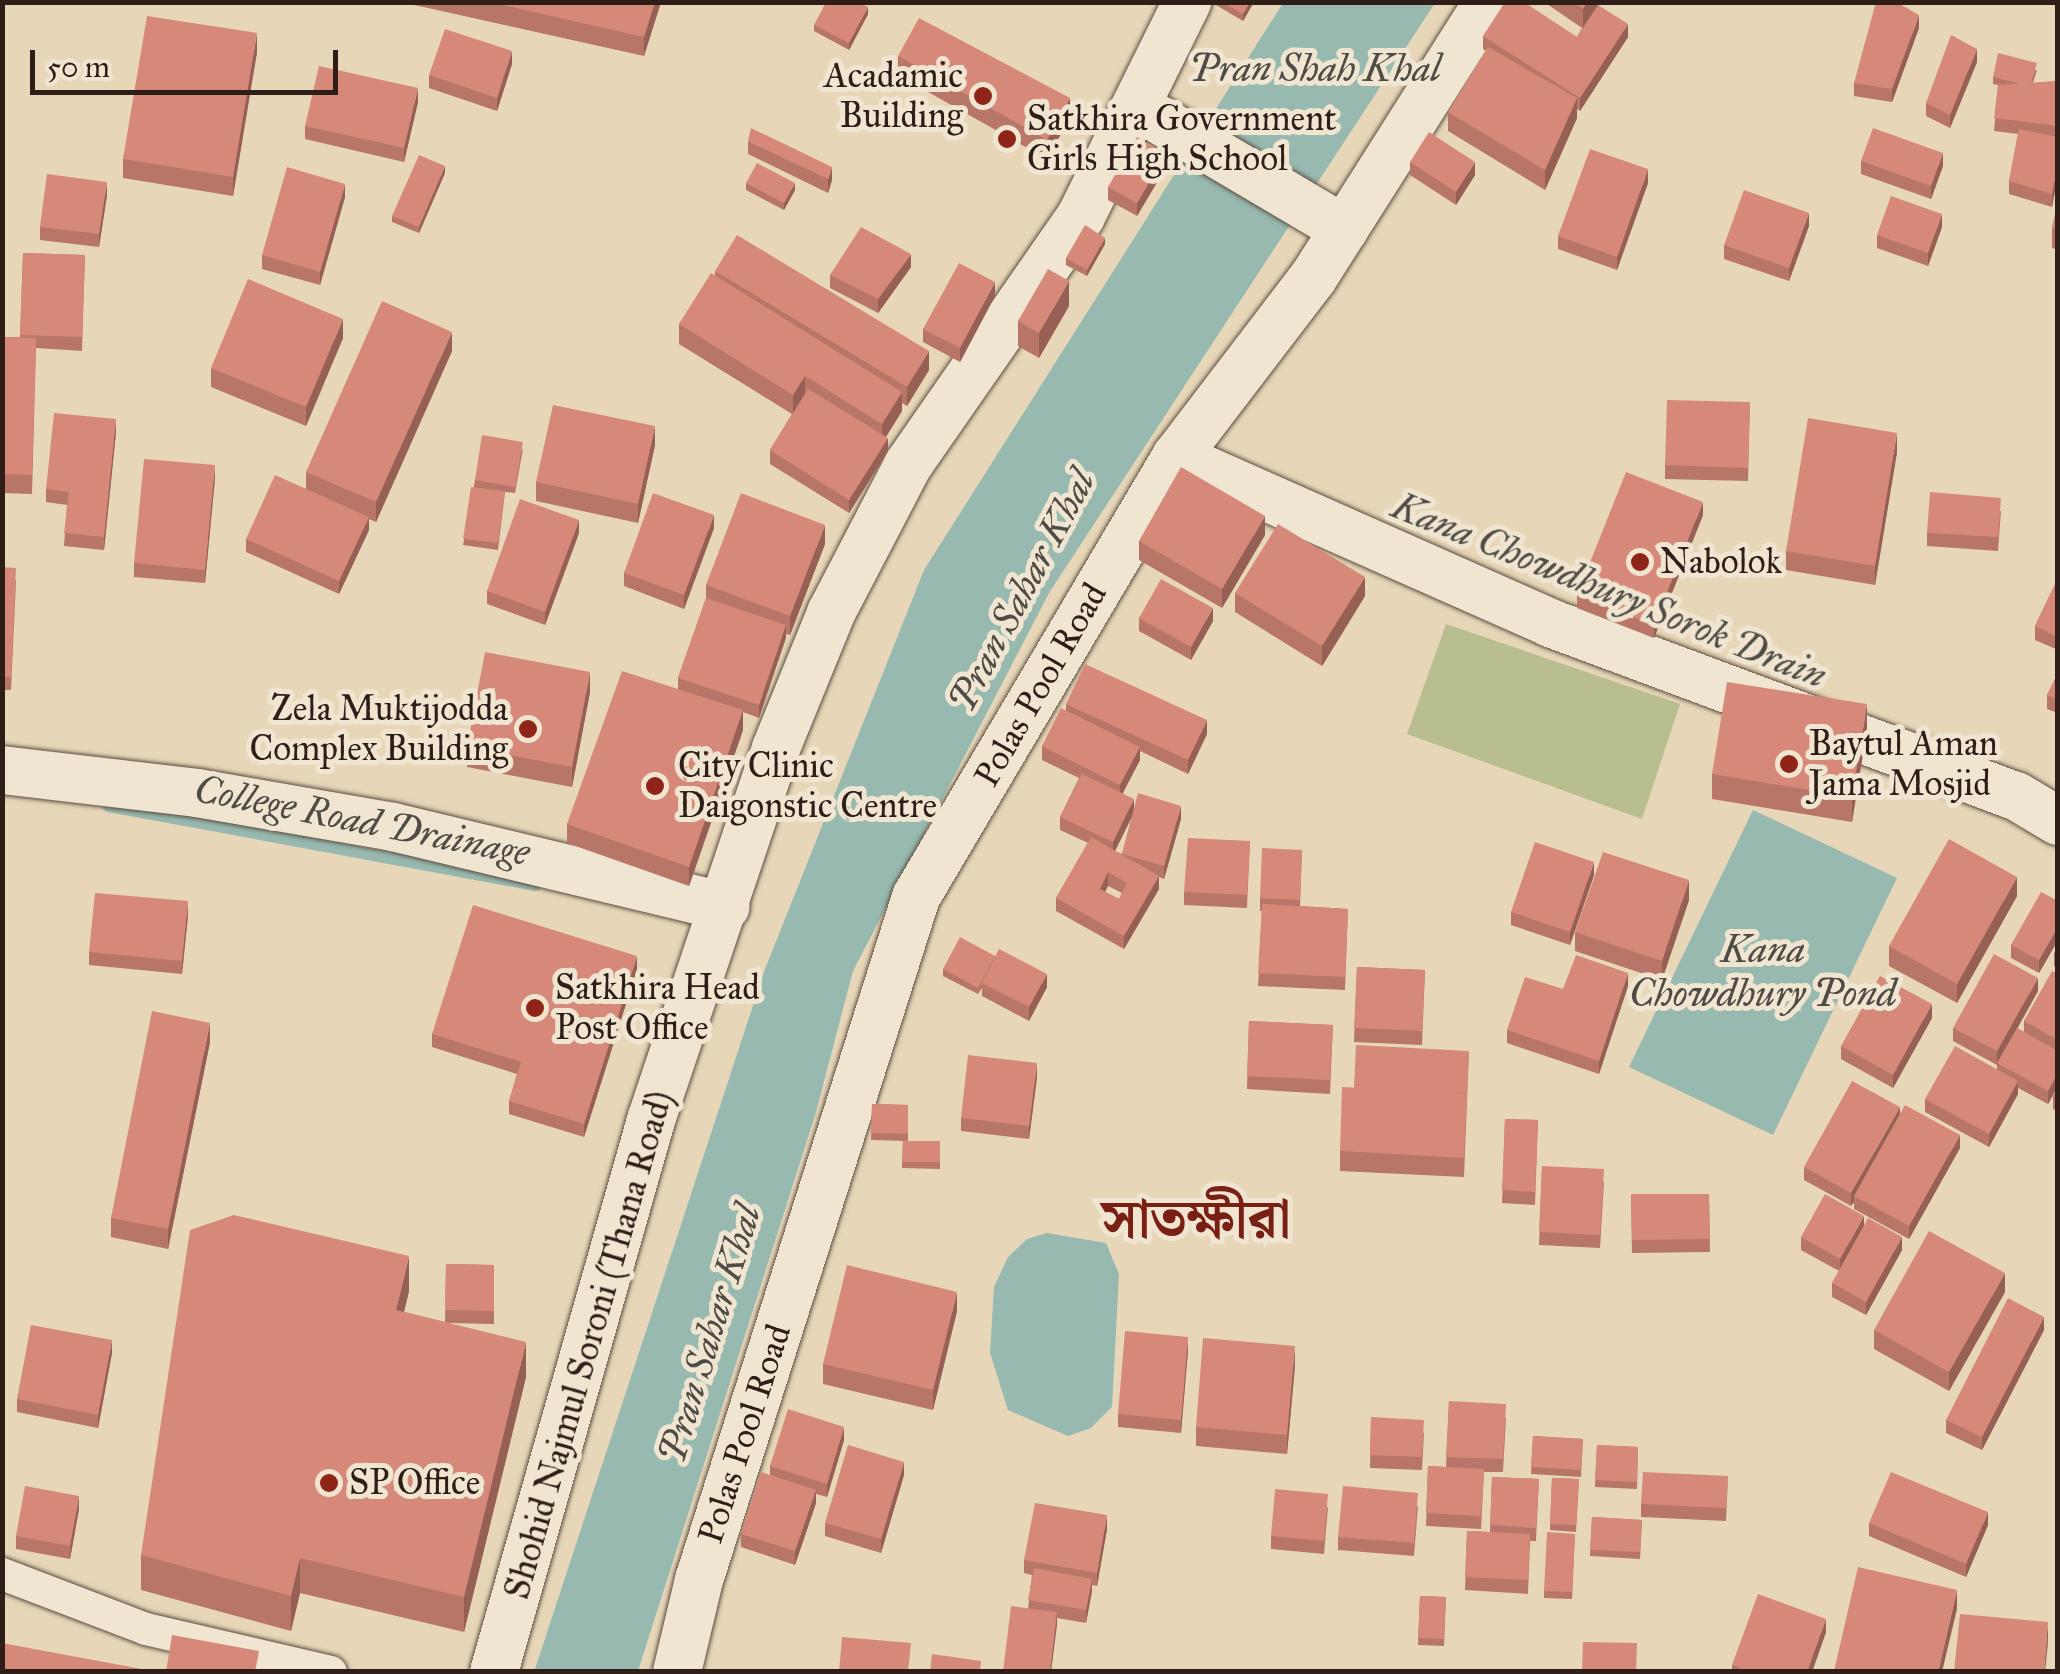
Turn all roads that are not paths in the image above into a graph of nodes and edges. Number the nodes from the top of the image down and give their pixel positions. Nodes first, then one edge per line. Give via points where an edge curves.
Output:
1 (1187, 2) edge
2 (1488, 2) edge
3 (1136, 106) junction
4 (1344, 229) junction
5 (1176, 457) junction
6 (2, 770) edge
7 (2058, 821) edge
8 (726, 907) junction
9 (2, 1574) edge
10 (331, 1672) edge
11 (494, 1672) edge
12 (677, 1672) edge

1 - 3 street, Shohid Najmul Soroni (Thana Road)
2 - 4 street, Polas Pool Road
3 - 4 street
3 - 8 street, Shohid Najmul Soroni (Thana Road) via 1081,216 908,465 856,564 776,748
4 - 5 street, Polas Pool Road
5 - 7 street via 1550,622 2016,796
5 - 12 street, Polas Pool Road via 916,897 698,1580
6 - 8 street via 198,793 393,826
8 - 11 street, Shohid Najmul Soroni (Thana Road) via 651,1120
9 - 10 street via 146,1629

